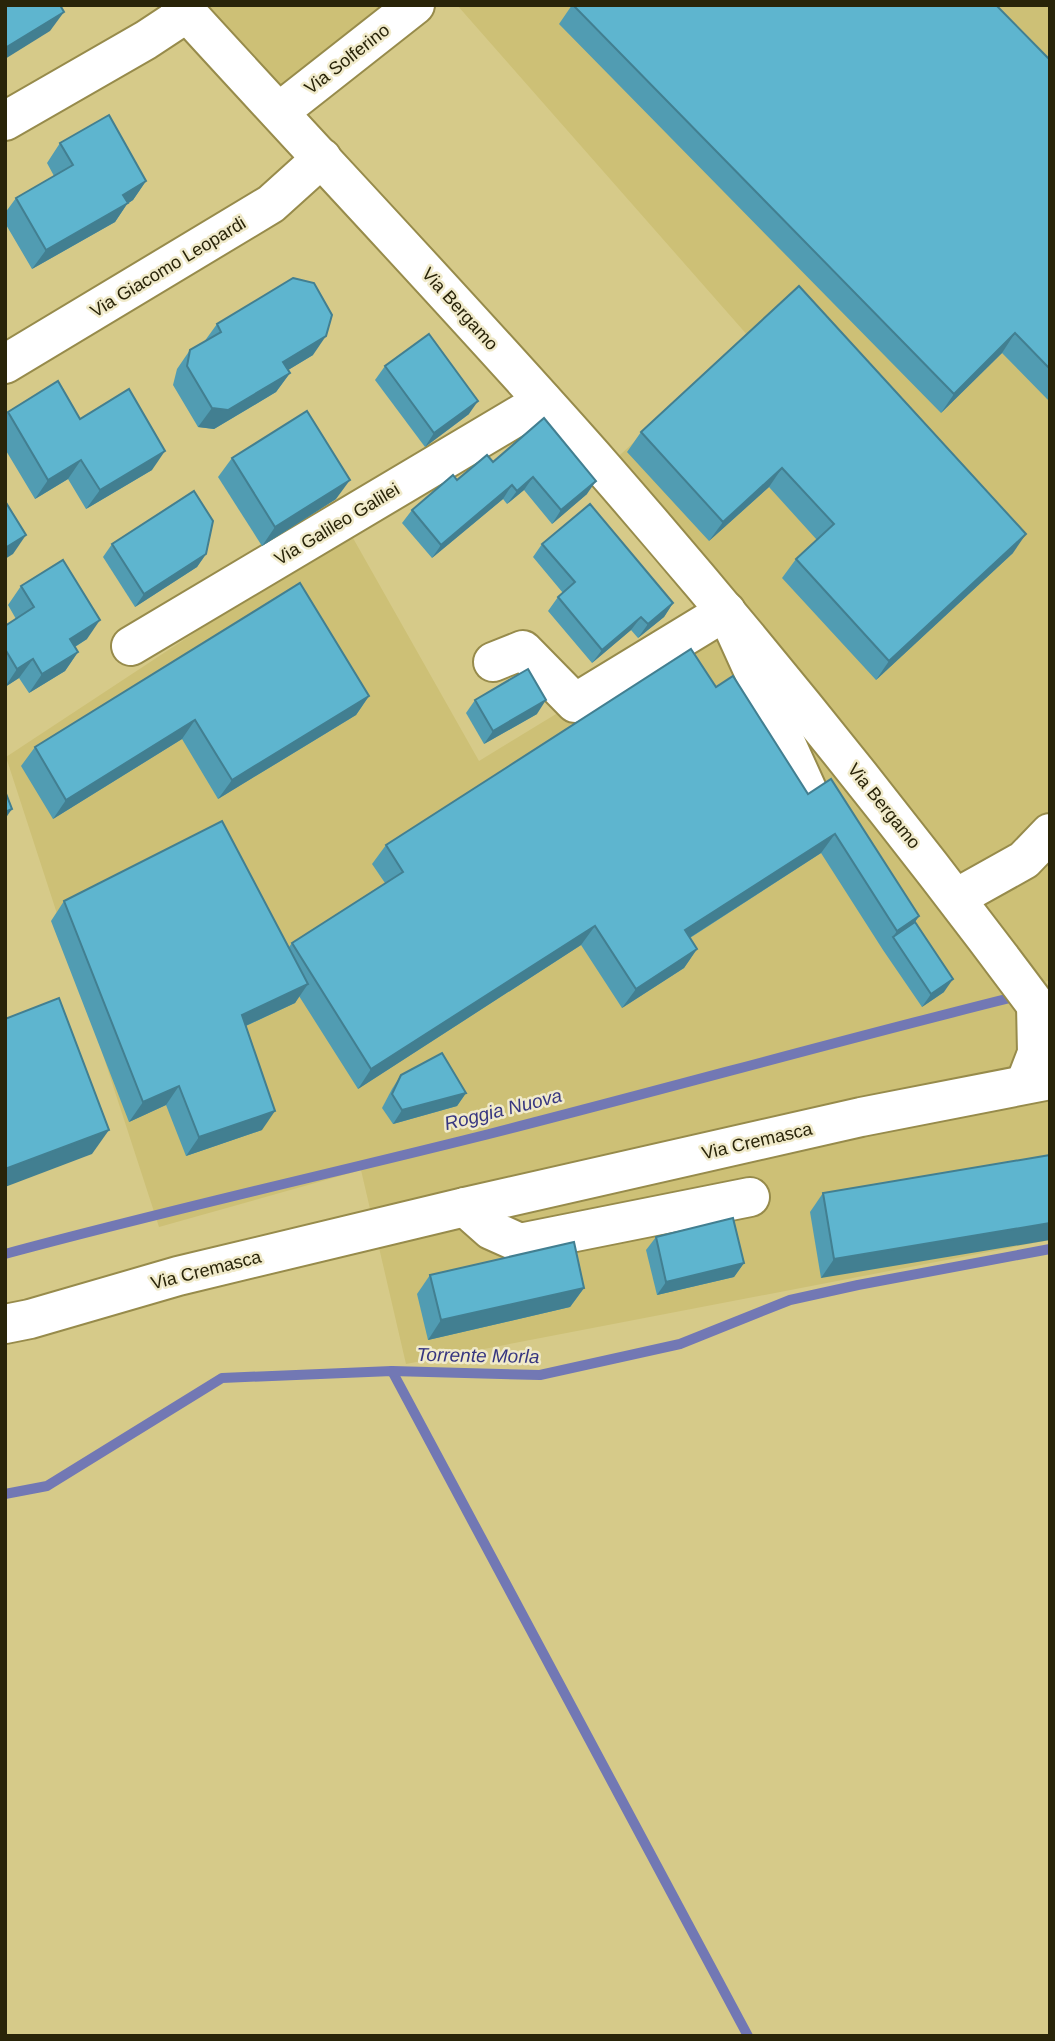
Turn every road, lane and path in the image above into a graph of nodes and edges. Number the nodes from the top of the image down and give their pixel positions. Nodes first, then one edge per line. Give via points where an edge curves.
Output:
1 (415, 5) edge
2 (183, 9) edge
3 (279, 112) junction
4 (5, 121) edge
5 (322, 158) junction
6 (5, 364) edge
7 (543, 401) junction
8 (726, 611) junction
9 (131, 646) dead end
10 (493, 662) dead end
11 (809, 794) edge
12 (1050, 833) edge
13 (957, 898) junction
14 (1043, 1011) edge
15 (1037, 1082) edge
16 (750, 1197) dead end
17 (464, 1207) junction
18 (14, 1326) edge

1 - 3 street, Via Solferino
2 - 3 street, Via Bergamo
2 - 4 street, Via Bergamo via 146,40
3 - 5 street, Via Bergamo
5 - 6 street, Via Giacomo Leopardi via 271,204
5 - 7 street, Via Bergamo
7 - 8 street, Via Bergamo
7 - 9 street, Via Galileo Galilei
8 - 10 street via 576,704 523,650
8 - 11 street, Via Bergamo
8 - 13 street, Via Bergamo
12 - 13 street via 1024,860
13 - 14 street, Via Bergamo
14 - 15 street, Via Bergamo
15 - 17 street, Via Cremasca
16 - 17 street via 520,1243 491,1230
17 - 18 street, Via Cremasca via 178,1276

